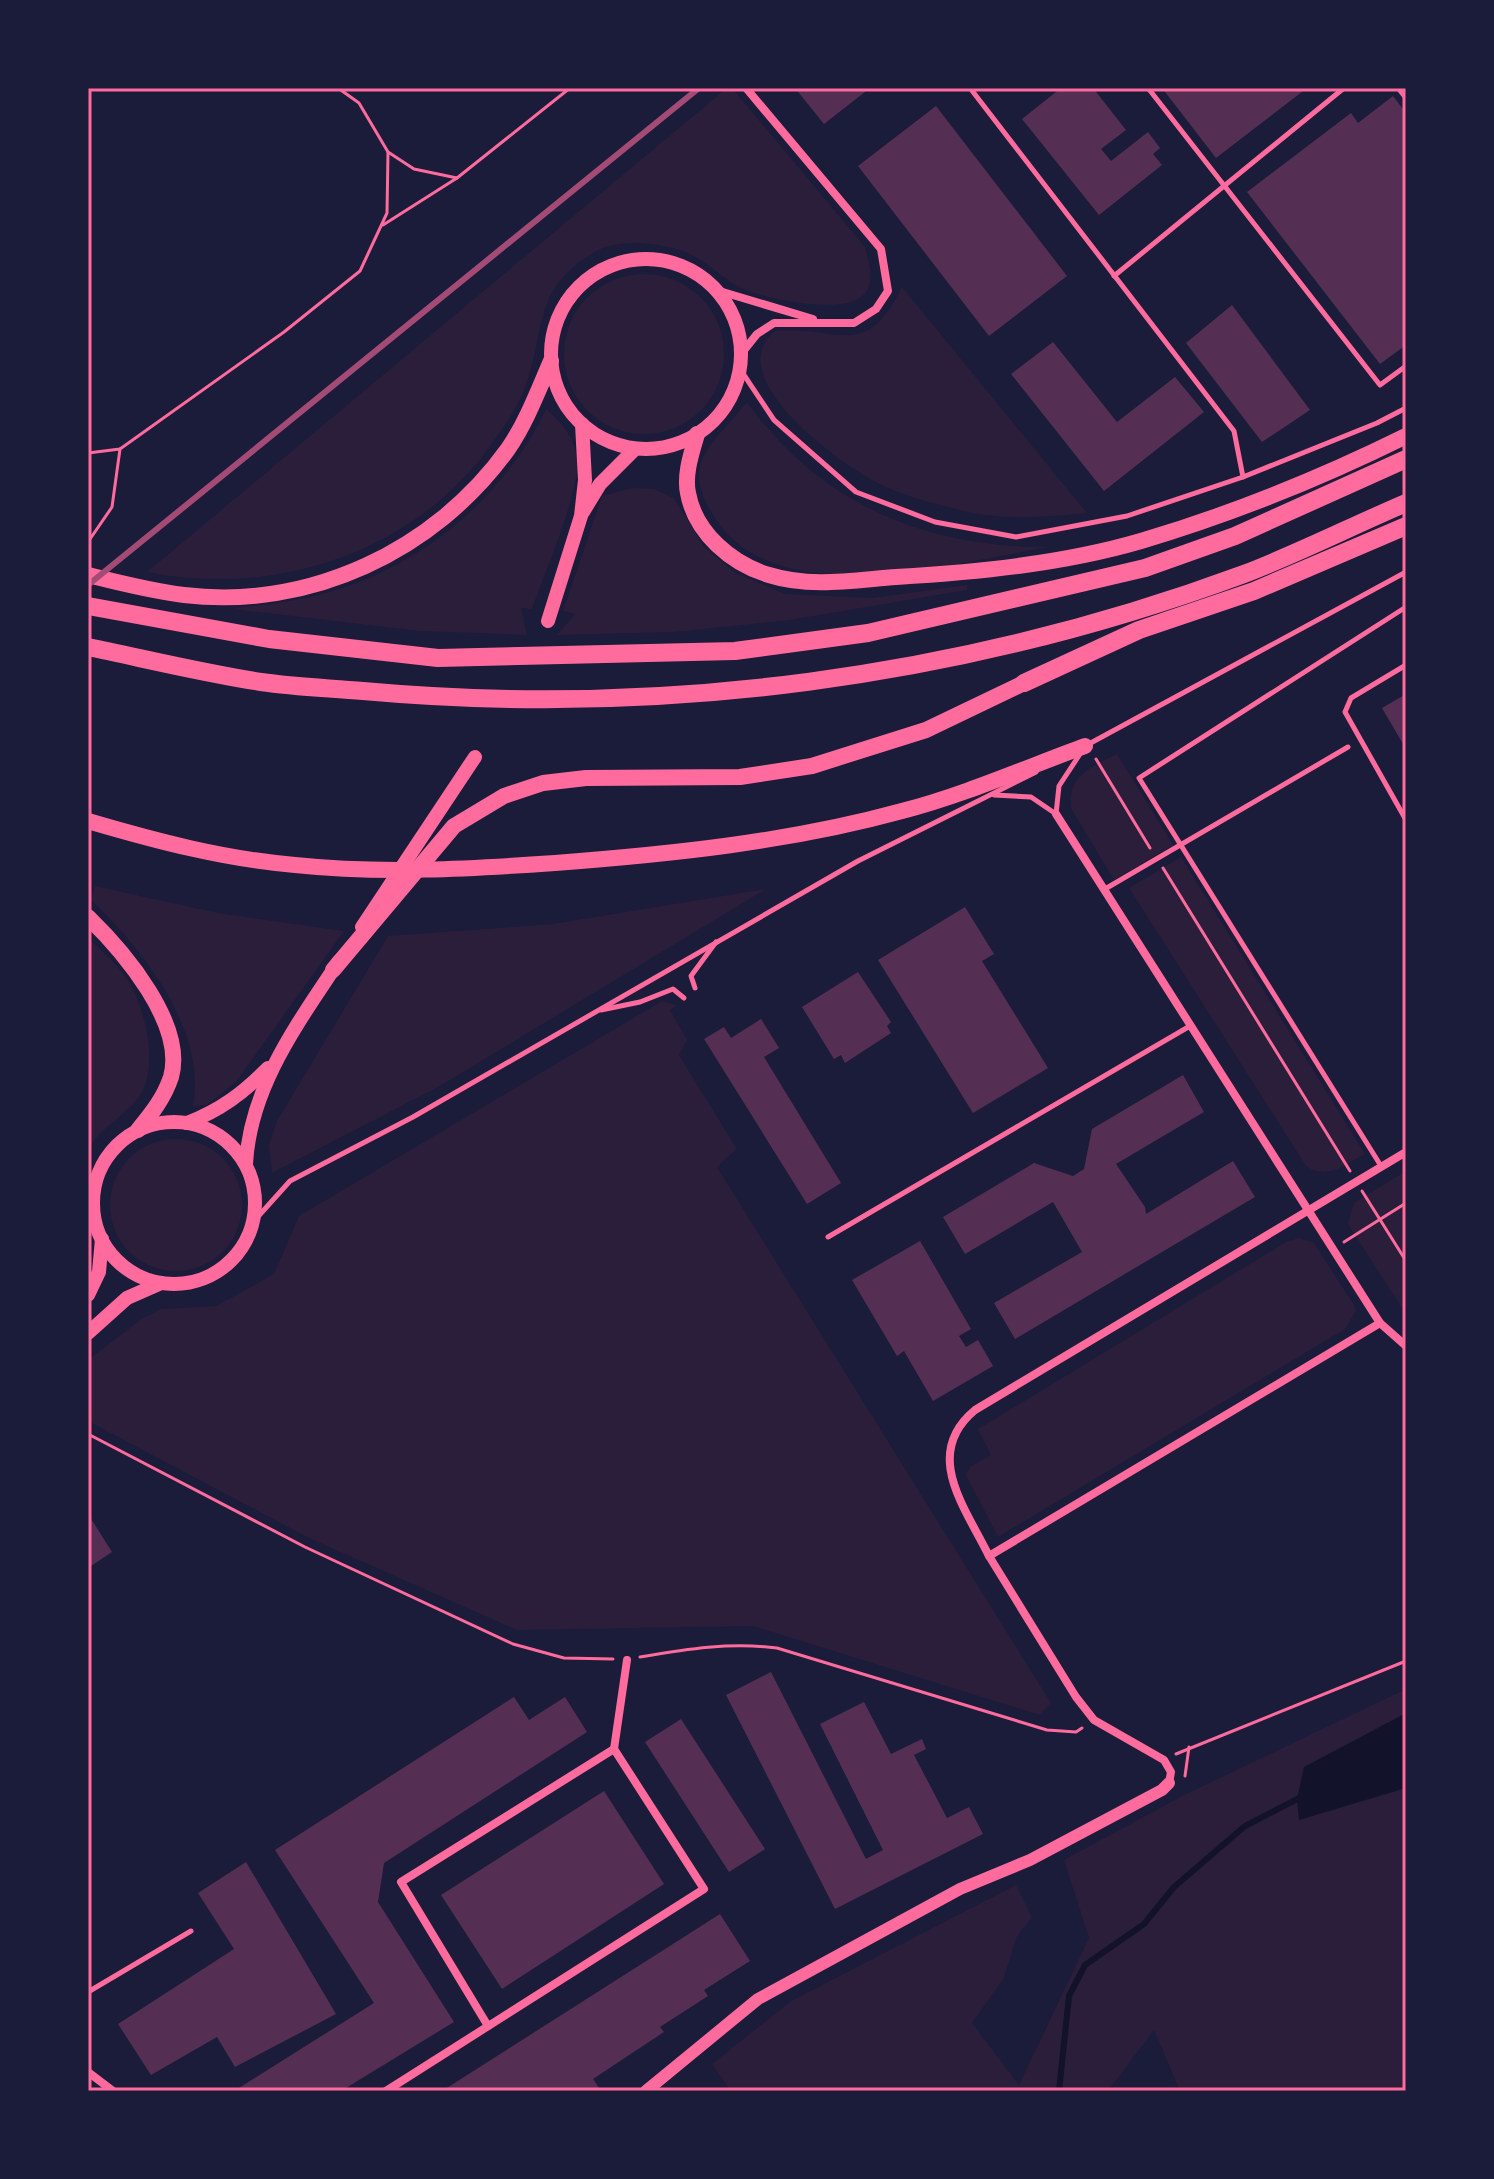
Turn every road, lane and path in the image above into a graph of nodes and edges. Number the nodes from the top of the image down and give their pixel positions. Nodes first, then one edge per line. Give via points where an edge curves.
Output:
1 (338, 88) edge
2 (570, 88) edge
3 (746, 88) edge
4 (970, 88) edge
5 (1148, 88) edge
6 (1344, 88) edge
7 (1398, 88) edge
8 (1406, 98) edge
9 (388, 152) junction
10 (457, 178) junction
11 (1224, 186) junction
12 (382, 225) junction
13 (1114, 276) junction
14 (716, 290) junction
15 (822, 322) junction
16 (551, 361) junction
17 (741, 362) junction
18 (1406, 366) edge
19 (1406, 408) edge
20 (582, 424) junction
21 (697, 434) junction
22 (1406, 436) edge
23 (120, 449) junction
24 (635, 449) junction
25 (88, 453) edge
26 (1406, 459) edge
27 (1243, 477) junction
28 (1406, 503) edge
29 (581, 516) junction
30 (1406, 526) edge
31 (88, 542) edge
32 (1406, 572) edge
33 (88, 575) edge
34 (88, 606) edge
35 (1406, 607) edge
36 (548, 621) dead end
37 (88, 647) edge
38 (1406, 665) edge
39 (1024, 683) joint
40 (1086, 746) junction
41 (1348, 747) dead end
42 (475, 757) dead end
43 (993, 795) junction
44 (1056, 814) junction
45 (1406, 820) edge
46 (88, 821) edge
47 (1181, 846) junction
48 (1157, 859) junction
49 (1104, 890) junction
50 (88, 917) edge
51 (719, 939) junction
52 (333, 970) junction
53 (695, 988) dead end
54 (684, 998) dead end
55 (596, 1011) junction
56 (1190, 1026) junction
57 (274, 1062) junction
58 (187, 1123) junction
59 (138, 1130) junction
60 (1406, 1152) edge
61 (246, 1164) junction
62 (1381, 1166) junction
63 (1356, 1181) junction
64 (91, 1188) edge
65 (1406, 1203) edge
66 (1309, 1210) junction
67 (1380, 1219) junction
68 (254, 1221) junction
69 (828, 1237) dead end
70 (102, 1239) junction
71 (1334, 1248) junction
72 (1406, 1261) edge
73 (161, 1283) junction
74 (88, 1295) edge
75 (1380, 1323) junction
76 (88, 1333) edge
77 (1406, 1346) edge
78 (88, 1434) edge
79 (989, 1556) junction
80 (627, 1660) junction
81 (1406, 1661) edge
82 (1094, 1720) junction
83 (614, 1749) junction
84 (1164, 1760) junction
85 (1169, 1783) joint
86 (191, 1931) dead end
87 (88, 1992) edge
88 (488, 2026) junction
89 (88, 2072) edge
90 (113, 2091) edge
91 (386, 2091) edge
92 (646, 2091) edge

1 - 9 path via 359,103
2 - 10 path
3 - 15 street via 881,249 888,291 876,309 854,323
4 - 13 lane
5 - 11 lane
6 - 11 lane
7 - 8 lane
9 - 10 path via 414,169
9 - 12 path via 387,213
10 - 12 path
11 - 13 lane
11 - 18 lane via 1380,385
12 - 23 path via 360,271
13 - 27 lane via 1234,431
14 - 15 street
14 - 16 main road via 693,272 666,261 636,259 608,267 583,283 564,305 553,332
14 - 17 main road via 730,309
15 - 17 street via 774,323 757,334
16 - 20 main road via 566,406
16 - 33 highway via 509,448 475,489 404,547 371,565 298,588 237,596 186,595
17 - 21 main road via 725,406
17 - 27 lane via 774,420 856,492 935,522 1016,537 1127,516
19 - 27 lane
20 - 24 main road via 607,441
20 - 29 main road
21 - 22 highway via 687,492 697,522 726,554 769,575 827,582 983,573 1137,542 1227,514
21 - 24 main road via 678,444
23 - 25 path
23 - 31 path via 112,507
24 - 29 main road via 600,484
26 - 34 highway via 1235,536 1145,568 868,633 735,651 438,658 269,639
28 - 37 highway via 1247,573 1153,605 995,648 875,673 738,692 603,701 431,698 262,682
29 - 36 main road
30 - 39 highway via 1254,591 1139,630
32 - 40 lane
35 - 47 lane via 1139,778
38 - 45 lane via 1351,698 1345,712
39 - 52 highway via 926,730 812,766 740,777 586,778 543,783 504,796 454,826
40 - 43 lane
40 - 44 lane via 1059,786
40 - 46 highway via 905,811 781,839 621,858 472,869 339,869 173,846
40 - 48 path
41 - 47 lane
42 - 52 main road
43 - 44 lane via 1031,797
43 - 51 lane via 858,861
44 - 49 street
47 - 48 lane
47 - 62 lane
48 - 49 lane
48 - 63 path
49 - 56 street
50 - 59 highway via 133,965 165,1023 172,1049 172,1074 159,1105
51 - 53 lane via 691,976
51 - 55 lane
52 - 57 main road
54 - 55 lane via 673,989 664,990 640,1002
55 - 68 lane via 290,1181
56 - 66 street
56 - 69 lane
57 - 58 main road via 239,1097
57 - 61 main road via 248,1132
58 - 59 main road
58 - 61 main road via 221,1136
59 - 64 main road via 118,1145
60 - 62 street
61 - 68 main road via 256,1202
62 - 63 street
63 - 66 street
63 - 67 path
64 - 70 main road
65 - 67 path
66 - 71 street
66 - 79 street via 960,1423 949,1455 958,1493
67 - 71 path
67 - 72 path
68 - 73 main road via 227,1265 196,1281
70 - 73 main road via 116,1260
70 - 74 main road via 99,1272
71 - 75 street
73 - 76 main road via 127,1298
75 - 77 street
75 - 79 street
78 - 80 path via 305,1547 513,1644 564,1658
79 - 82 street
80 - 82 path via 743,1643 777,1648 1047,1730 1076,1732
80 - 83 street
81 - 84 path
82 - 84 street
83 - 88 street via 401,1882
83 - 88 street via 704,1889
84 - 85 street via 1171,1772
85 - 92 street via 758,1999
86 - 87 lane
88 - 91 street
89 - 90 street

